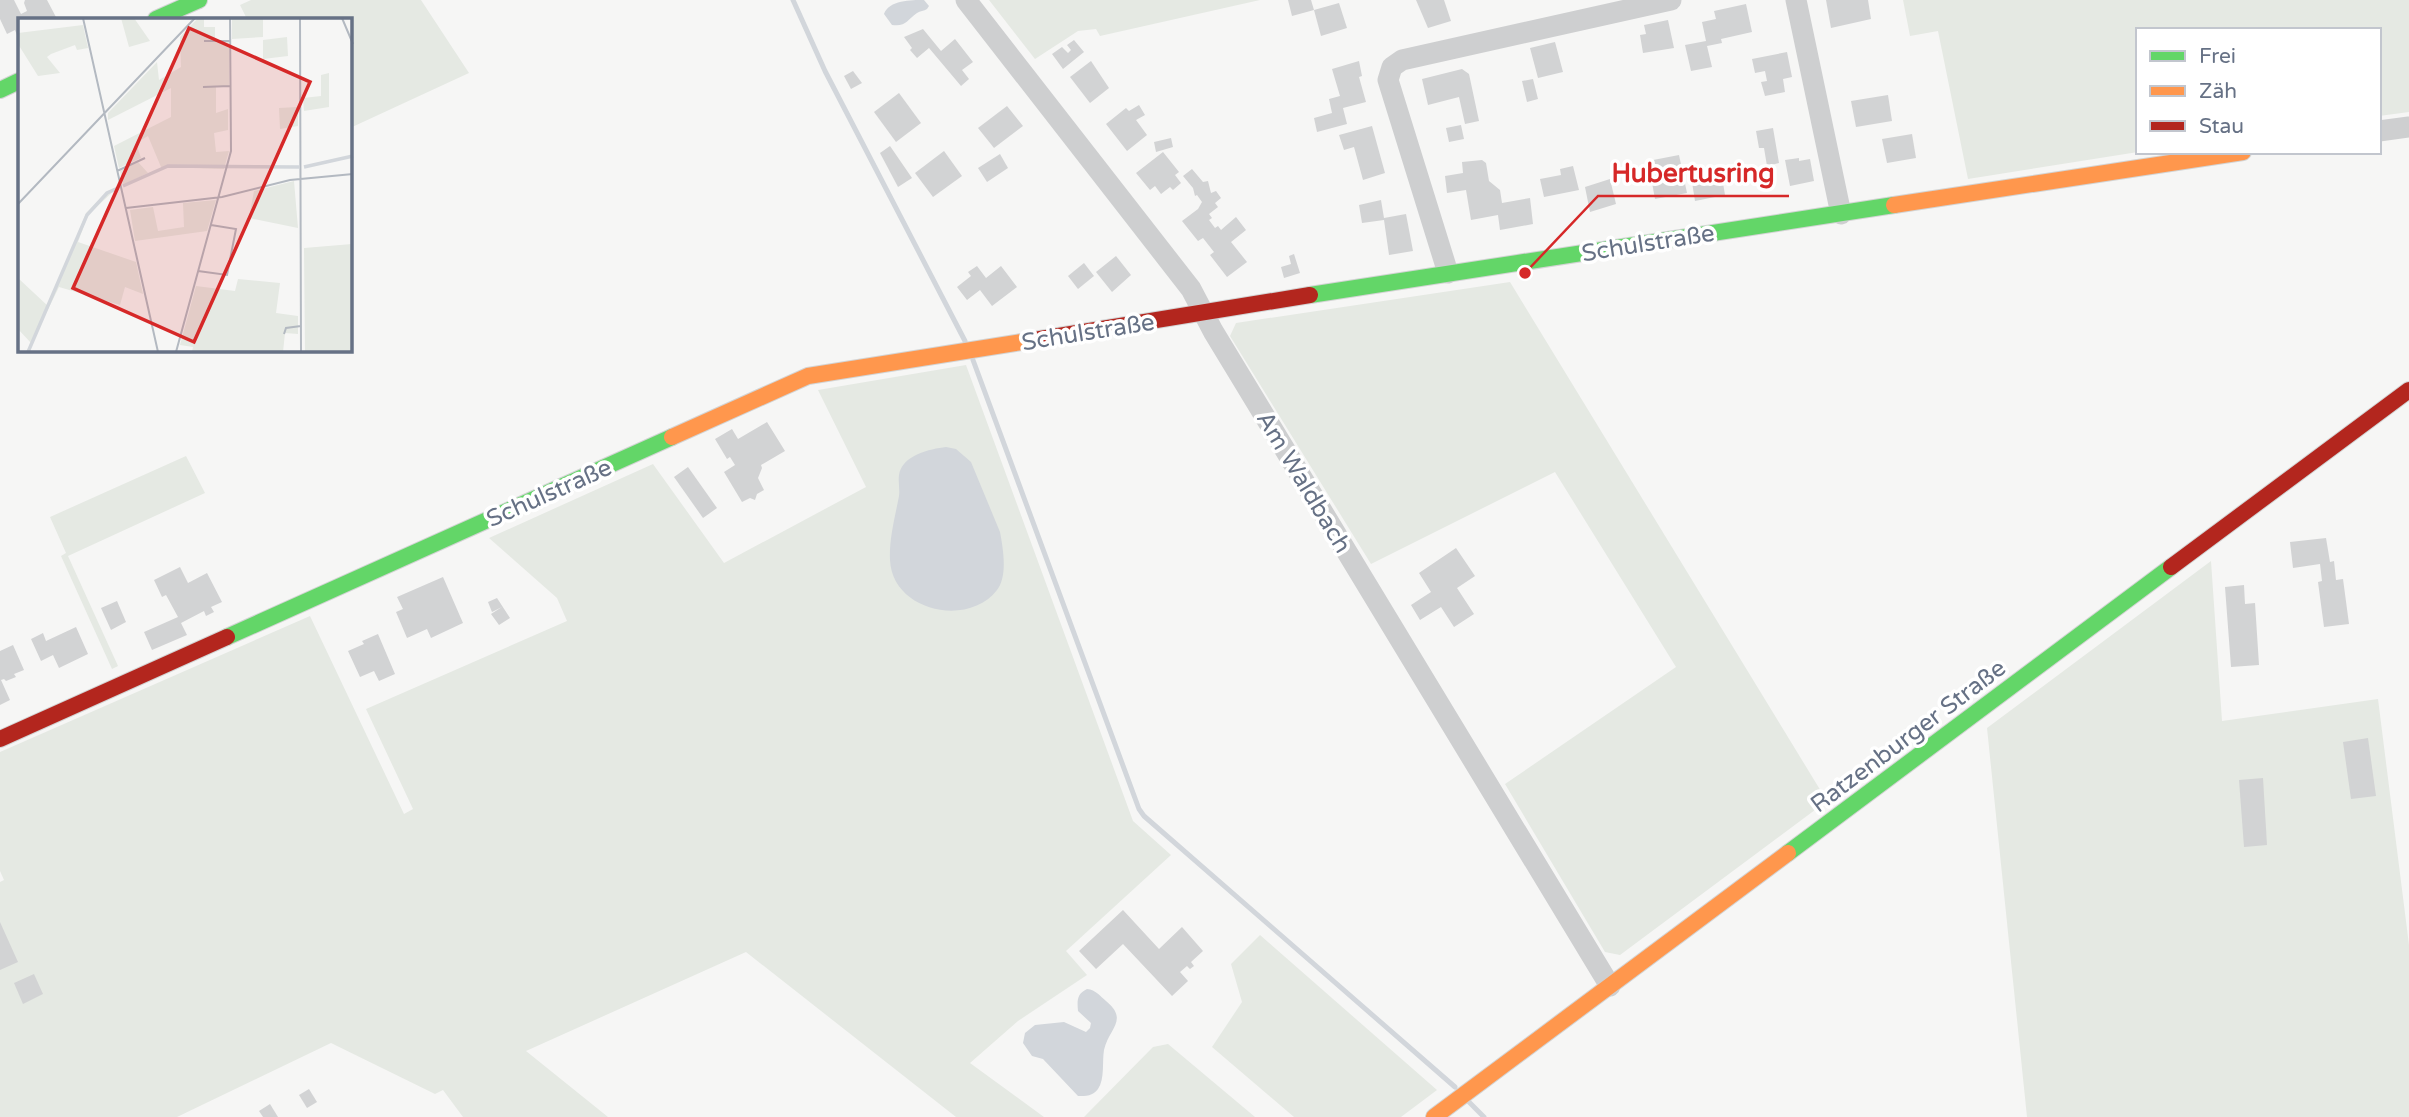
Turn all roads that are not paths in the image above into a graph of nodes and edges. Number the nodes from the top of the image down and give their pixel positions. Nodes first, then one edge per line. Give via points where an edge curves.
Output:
1 (199, 0) edge
2 (966, 0) edge
3 (1671, 0) edge
4 (1796, 0) edge
5 (158, 18) edge
6 (18, 81) edge
7 (0, 90) edge
8 (2409, 127) edge
9 (2381, 131) edge
10 (2230, 154) edge
11 (1841, 214) junction
12 (1448, 273) junction
13 (1204, 313) junction
14 (2409, 390) edge
15 (0, 739) edge
16 (1611, 986) junction
17 (1434, 1117) edge

1 - 5 street
2 - 13 street, Am Waldbach via 1191,289
3 - 12 street via 1402,60 1392,67 1388,80
4 - 11 street
6 - 7 street
8 - 9 street
10 - 11 street, Schulstraße
11 - 12 street, Schulstraße
12 - 13 street, Schulstraße
13 - 15 street, Schulstraße via 808,376
13 - 16 street, Am Waldbach
14 - 16 street, Ratzenburger Straße
16 - 17 street, Ratzenburger Straße

